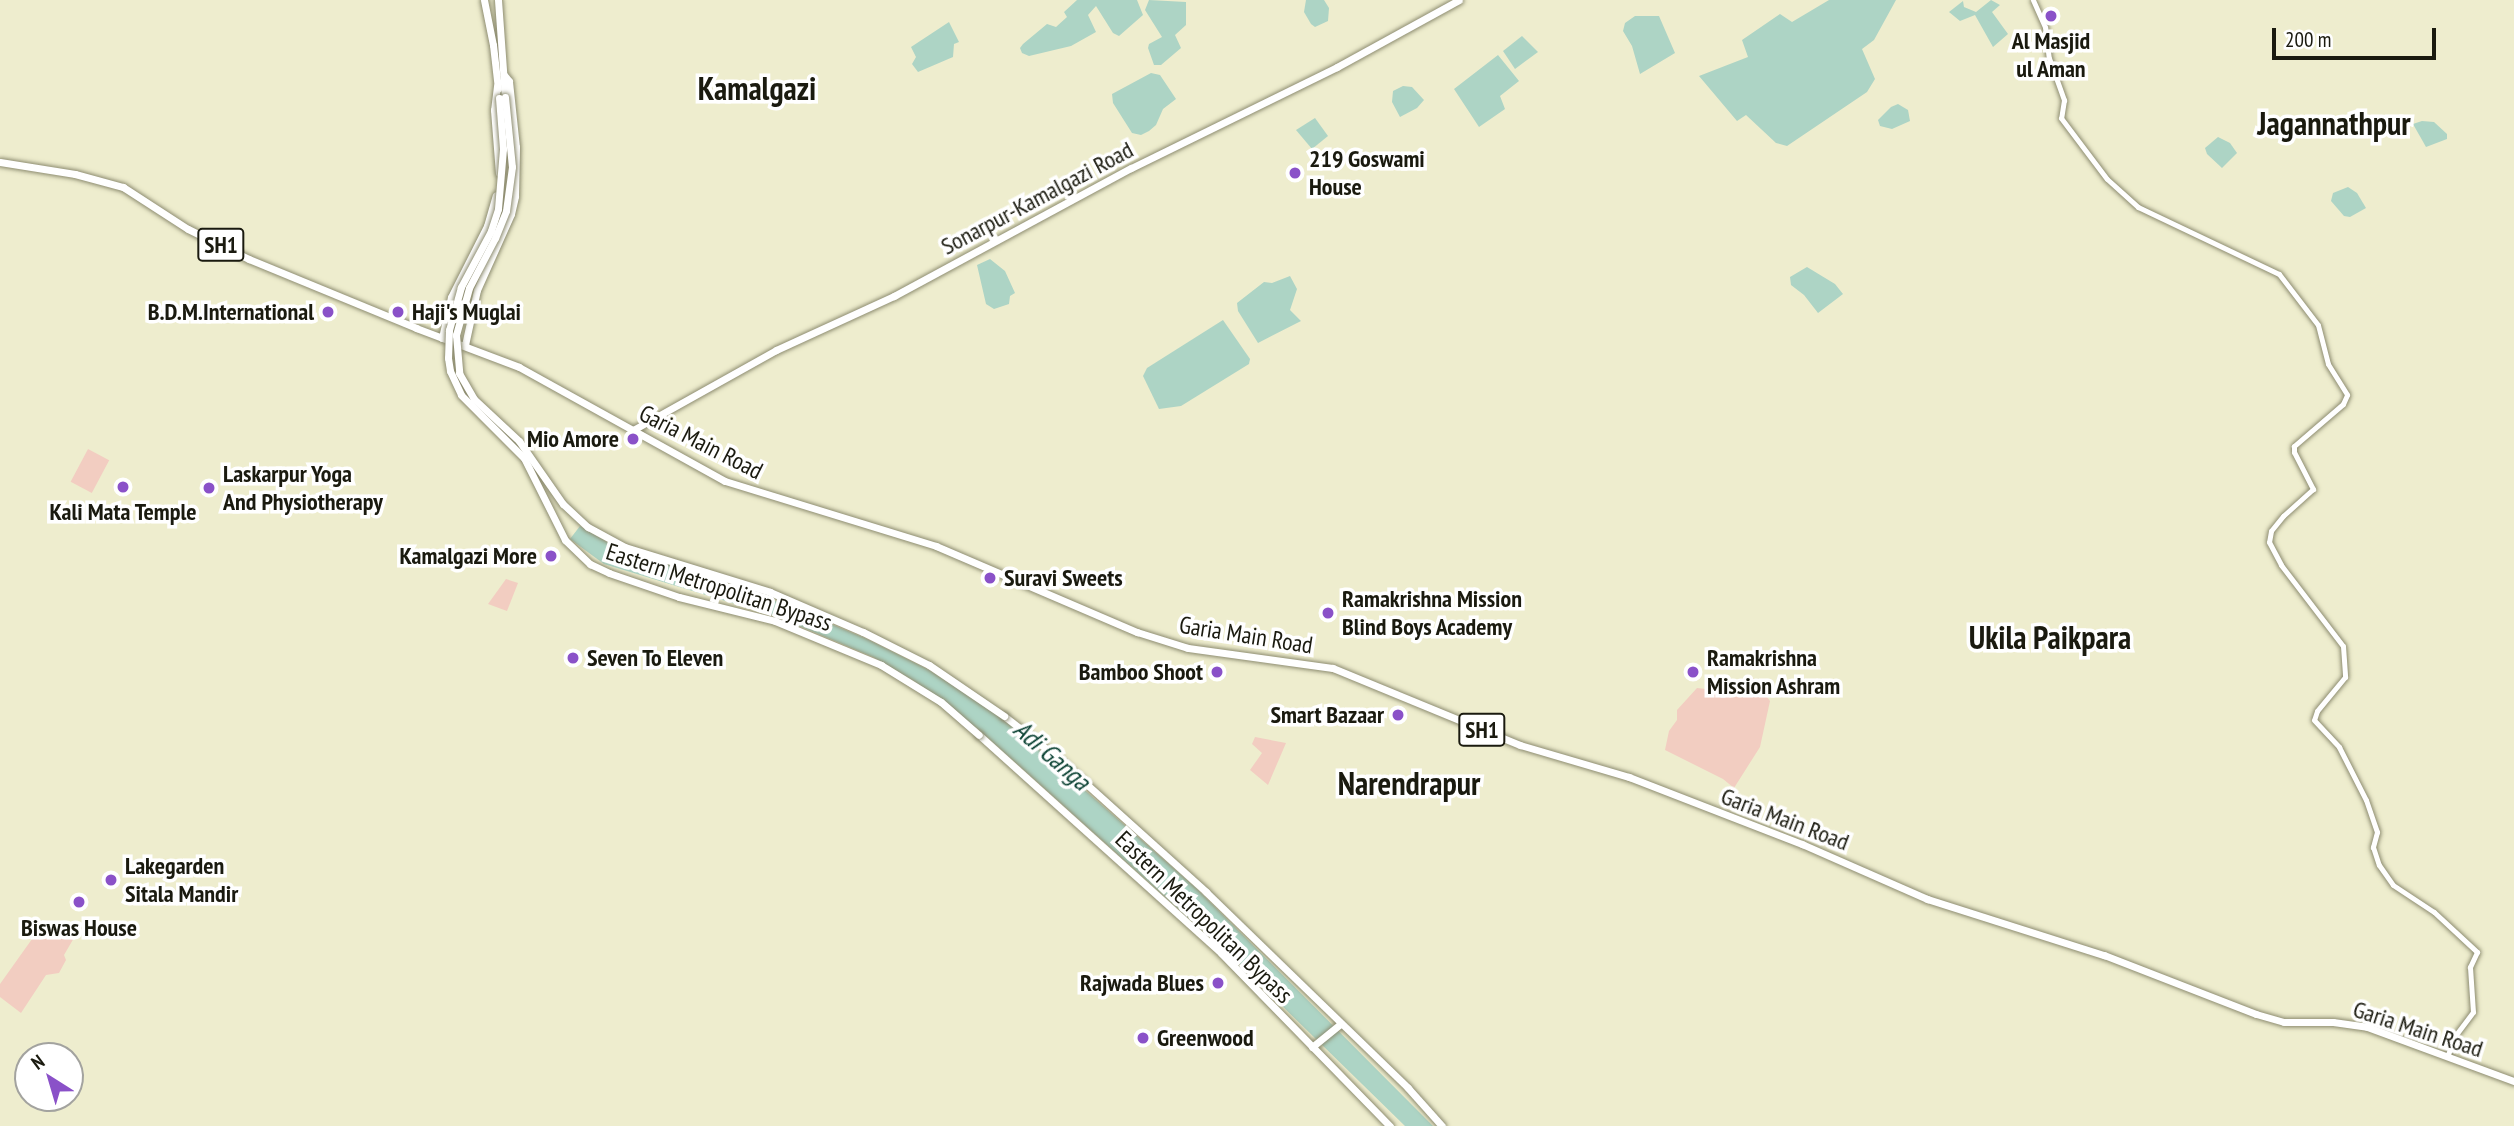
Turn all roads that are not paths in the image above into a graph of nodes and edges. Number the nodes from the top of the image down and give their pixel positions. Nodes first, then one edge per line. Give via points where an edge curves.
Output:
1 (484, 0) edge
2 (498, 0) edge
3 (1459, 0) edge
4 (2033, 0) edge
5 (498, 44) junction
6 (504, 75) junction
7 (497, 86) junction
8 (502, 97) junction
9 (0, 162) edge
10 (442, 338) junction
11 (466, 345) junction
12 (633, 430) junction
13 (1340, 1024) junction
14 (1311, 1047) junction
15 (2447, 1057) junction
16 (2514, 1081) edge
17 (1390, 1126) edge
18 (1442, 1126) edge

1 - 5 main road, Eastern Metropolitan Bypass
2 - 5 main road
3 - 12 main road, Sonarpur-Kamalgazi Road via 894,296 776,351
4 - 15 street via 2064,100 2061,118 2107,179 2138,207 2279,274 2315,319 2328,364 2347,395 2343,404 2294,446 2313,489 2277,524 2269,542 2281,565 2343,646 2345,677 2316,711 2314,720 2339,747 2366,800 2377,832 2373,847 2379,864 2393,884 2434,912 2477,951 2470,967 2473,1012 2455,1036
5 - 6 main road
5 - 7 main road, Eastern Metropolitan Bypass
6 - 8 main road
6 - 11 main road via 509,81 516,147 515,196 477,290
7 - 8 main road, Eastern Metropolitan Bypass
7 - 10 main road via 494,110 499,170 494,206 451,298
8 - 13 main road, Eastern Metropolitan Bypass, bridge via 512,167 506,211 469,288 456,335 459,373 474,399 519,440 563,504 588,527 625,547 770,592 929,665 1053,754 1206,892
8 - 14 main road, Eastern Metropolitan Bypass, bridge via 498,209 452,314 447,348 450,371 470,406 524,458 565,540 590,564 609,573 679,597 775,621 881,666 941,702 1221,953
9 - 10 main road, Garia Main Road / SH1 via 124,187 188,229 249,259
10 - 11 main road, Garia Main Road / SH1
11 - 12 main road, Garia Main Road / SH1 via 519,367
12 - 15 main road, Garia Main Road / SH1 via 725,481 947,550 1163,641 1333,668 1520,745 1629,777 1927,898 2104,955 2256,1014 2284,1022 2367,1027
13 - 14 main road
13 - 18 main road, Eastern Metropolitan Bypass
14 - 17 main road, Eastern Metropolitan Bypass
15 - 16 main road, Garia Main Road / SH1

